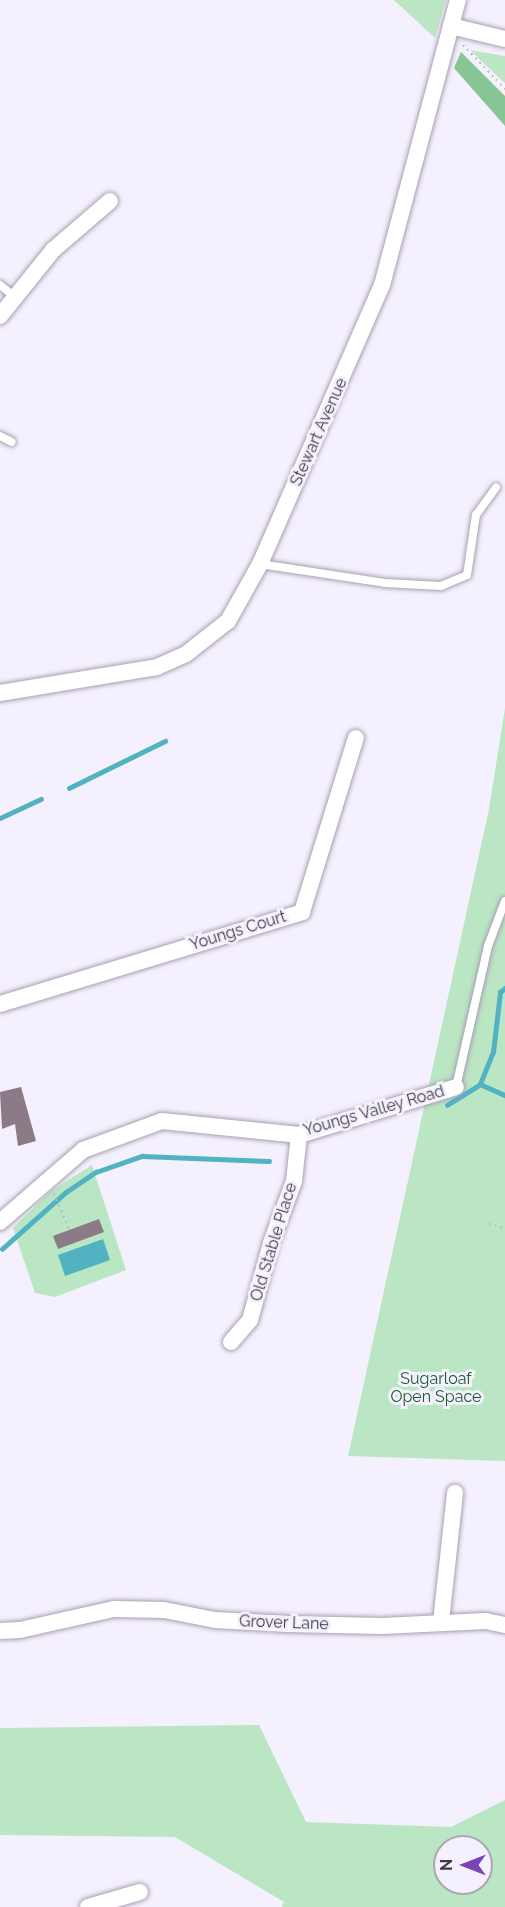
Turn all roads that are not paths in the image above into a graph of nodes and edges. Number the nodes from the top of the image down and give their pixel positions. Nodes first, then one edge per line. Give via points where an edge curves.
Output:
1 (458, 0) edge
2 (452, 26) junction
3 (505, 39) edge
4 (110, 201) dead end
5 (0, 285) edge
6 (15, 297) junction
7 (0, 316) edge
8 (0, 436) edge
9 (12, 442) dead end
10 (496, 487) dead end
11 (260, 564) junction
12 (0, 693) edge
13 (356, 738) dead end
14 (505, 901) edge
15 (0, 1004) edge
16 (456, 1087) joint
17 (300, 1135) junction
18 (0, 1222) edge
19 (231, 1342) dead end
20 (455, 1493) dead end
21 (441, 1622) junction
22 (505, 1625) edge
23 (0, 1631) edge
24 (140, 1892) dead end
25 (88, 1907) edge

1 - 2 street, Stewart Avenue
2 - 3 street
2 - 11 street, Stewart Avenue via 382,285
4 - 6 street via 53,250
5 - 6 lane
6 - 7 street
8 - 9 lane
10 - 11 lane via 476,515 466,575 441,586 385,583
11 - 12 street, Stewart Avenue via 228,621 186,654 128,675
13 - 15 street, Youngs Court via 302,912
14 - 16 lane via 488,946
16 - 17 street, Youngs Valley Road
17 - 18 street, Youngs Valley Road via 162,1121 83,1150
17 - 19 street, Old Stable Place via 294,1181 271,1243 250,1320
20 - 21 street
21 - 22 street, Grover Lane via 486,1621
21 - 23 street, Grover Lane via 382,1626 288,1624 215,1620 164,1610 114,1609
24 - 25 street

